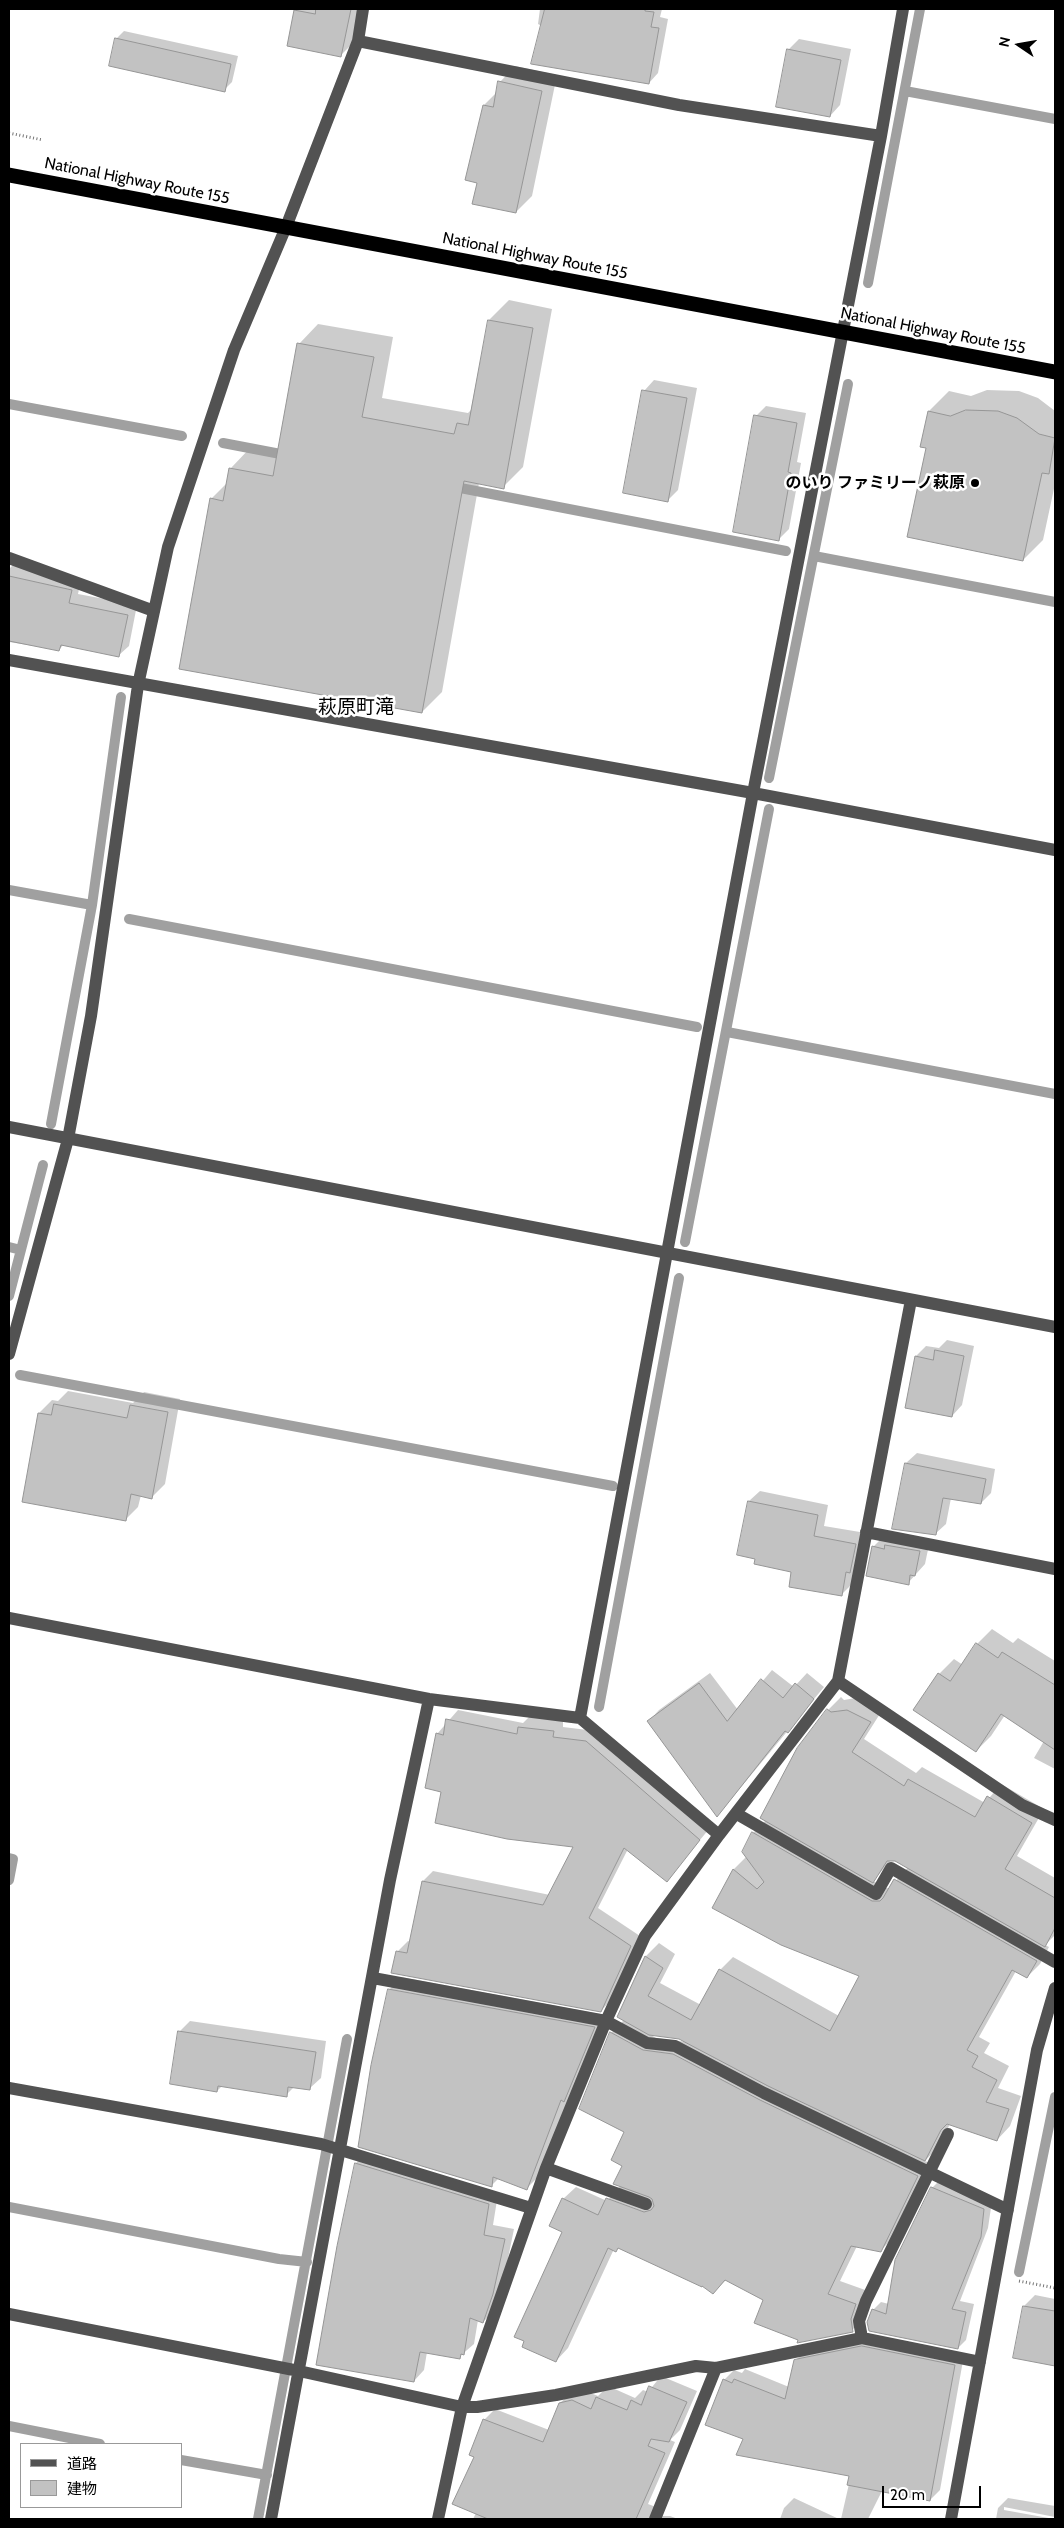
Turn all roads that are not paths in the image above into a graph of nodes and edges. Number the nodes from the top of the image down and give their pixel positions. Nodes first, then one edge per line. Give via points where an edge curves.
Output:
1 (363, 9) edge
2 (903, 9) edge
3 (358, 42) junction
4 (881, 136) junction
5 (9, 175) edge
6 (286, 227) junction
7 (843, 332) junction
8 (1055, 372) edge
9 (9, 558) edge
10 (154, 611) junction
11 (9, 660) edge
12 (138, 685) junction
13 (753, 793) junction
14 (1055, 850) edge
15 (9, 1127) edge
16 (68, 1138) junction
17 (668, 1252) junction
18 (911, 1300) junction
19 (1055, 1327) edge
20 (9, 1354) edge
21 (866, 1532) junction
22 (1055, 1569) edge
23 (9, 1618) edge
24 (838, 1681) junction
25 (429, 1699) junction
26 (580, 1718) junction
27 (737, 1814) junction
28 (1055, 1820) edge
29 (719, 1835) junction
30 (1055, 1962) edge
31 (373, 1978) junction
32 (1055, 1988) edge
33 (606, 2021) junction
34 (9, 2088) edge
35 (948, 2134) dead end
36 (340, 2151) junction
37 (546, 2168) junction
38 (930, 2173) junction
39 (646, 2204) dead end
40 (531, 2208) junction
41 (1008, 2210) junction
42 (9, 2314) edge
43 (862, 2338) junction
44 (980, 2362) junction
45 (716, 2368) junction
46 (299, 2371) junction
47 (462, 2407) junction
48 (271, 2519) edge
49 (438, 2519) edge
50 (655, 2519) edge
51 (952, 2519) edge

1 - 3 street
2 - 4 street
3 - 4 street via 679,105
3 - 6 street
4 - 7 street
5 - 6 highway, National Highway Route 155
6 - 7 highway, National Highway Route 155
6 - 10 street via 234,350 168,546
7 - 8 highway, National Highway Route 155
7 - 13 street
9 - 10 street
10 - 12 street
11 - 12 street
12 - 13 street
12 - 16 street via 91,1016
13 - 14 street
13 - 17 street
15 - 16 street
16 - 17 street
16 - 20 street
17 - 18 street
17 - 26 street
18 - 19 street
18 - 21 street
21 - 22 street
21 - 24 street
23 - 25 street
24 - 27 street
24 - 28 street via 1022,1804
25 - 26 street
25 - 31 street via 390,1880
26 - 29 street
27 - 29 street
27 - 30 street via 876,1894 890,1868
29 - 33 street via 645,1936
31 - 33 street
31 - 36 street
32 - 41 street via 1037,2050
33 - 37 street
33 - 38 street via 647,2043 675,2046
34 - 36 street via 321,2144
35 - 38 street
36 - 40 street
36 - 46 street
37 - 39 street
37 - 40 street
38 - 41 street
38 - 43 street via 866,2301 859,2321
40 - 47 street
41 - 44 street
42 - 46 street
43 - 44 street
43 - 45 street
44 - 51 street
45 - 47 street via 696,2366 556,2395
45 - 50 street
46 - 47 street
46 - 48 street
47 - 49 street

